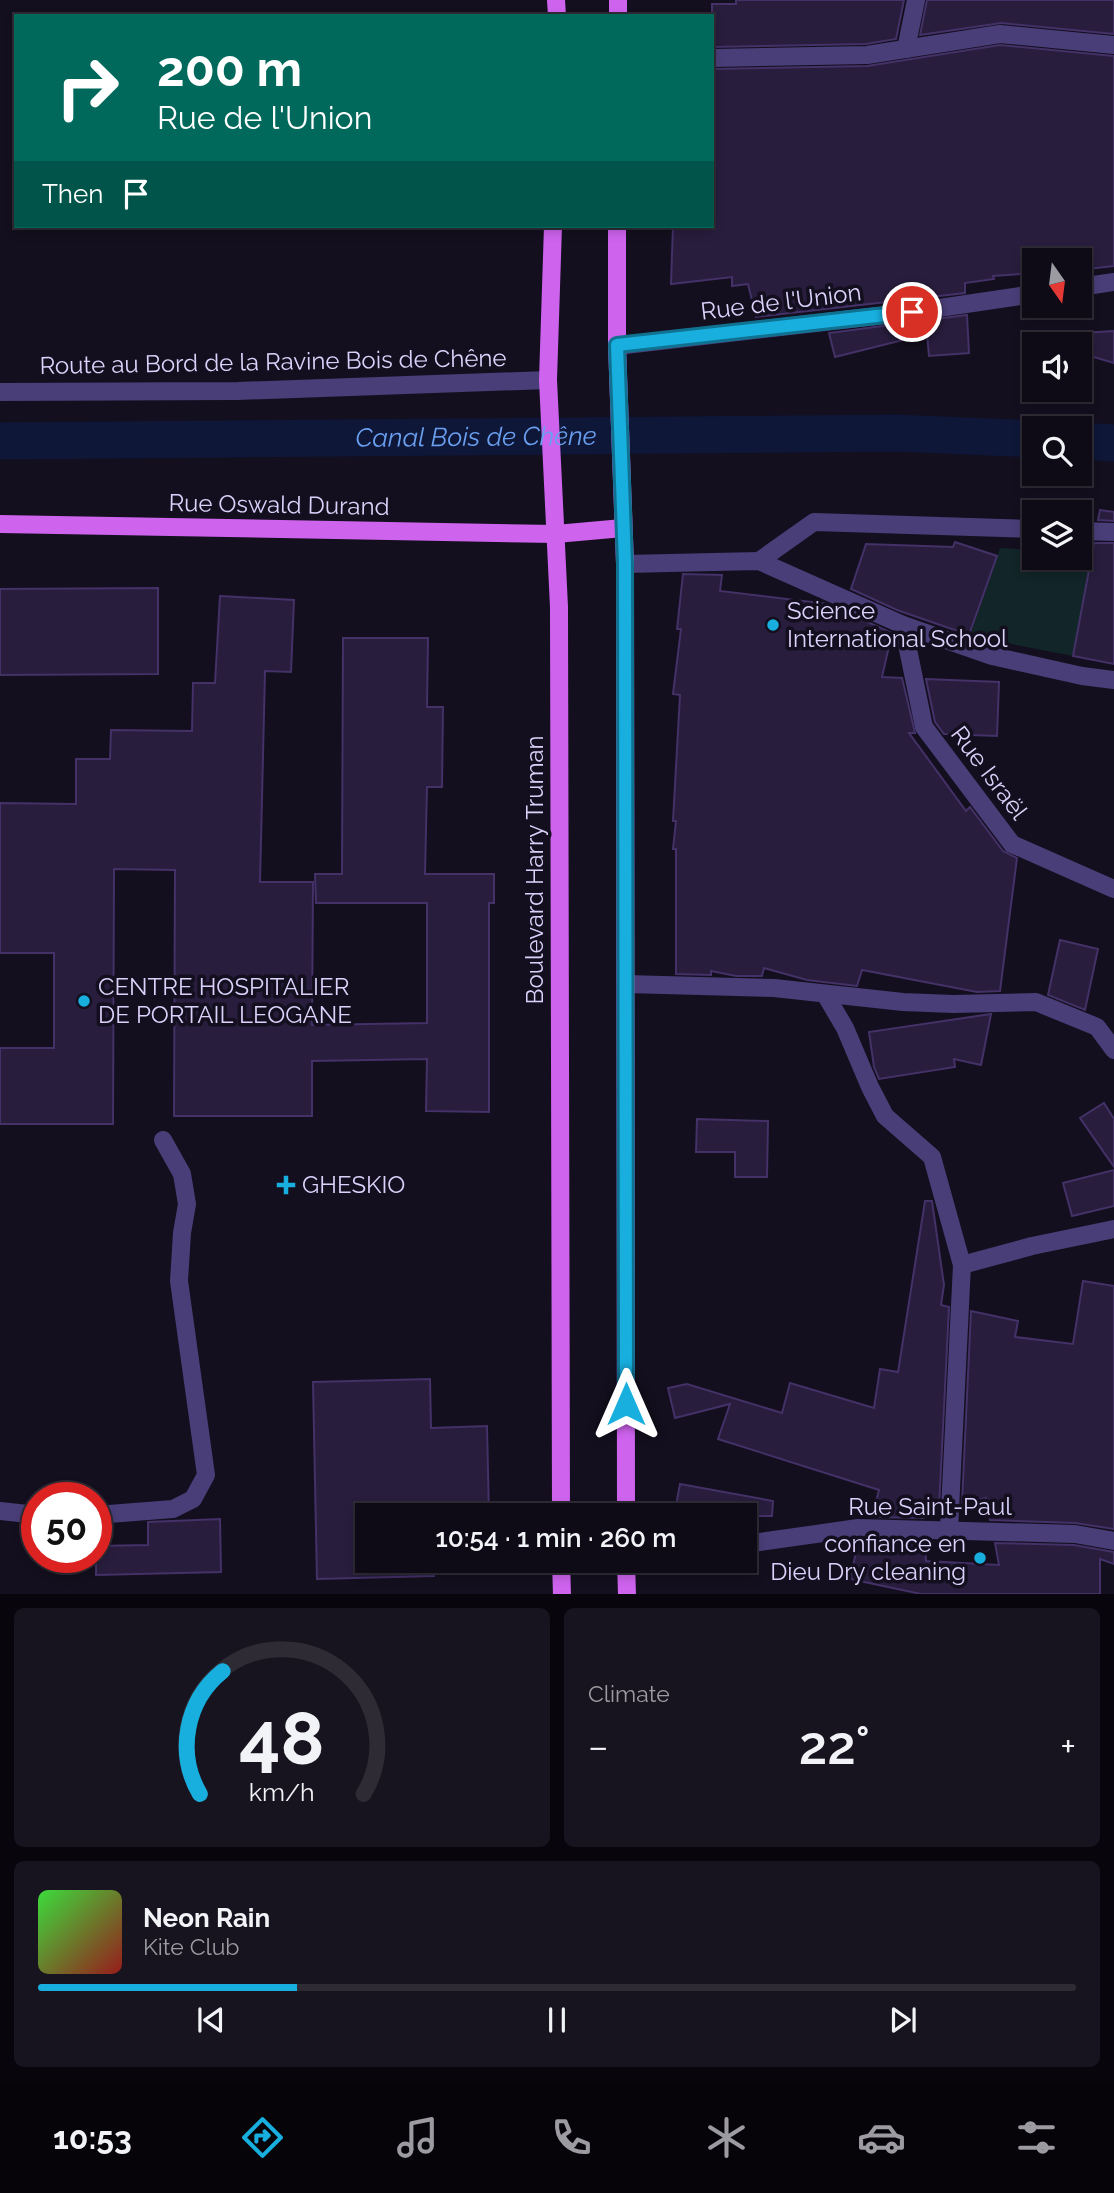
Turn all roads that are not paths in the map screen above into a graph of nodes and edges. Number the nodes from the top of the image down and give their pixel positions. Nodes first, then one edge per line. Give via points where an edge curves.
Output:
1 (916, 0) edge
2 (1114, 45) edge
3 (906, 49) junction
4 (714, 58) edge
5 (553, 228) edge
6 (617, 228) edge
7 (1114, 282) edge
8 (1092, 285) edge
9 (1022, 295) edge
10 (617, 345) junction
11 (548, 380) junction
12 (0, 392) edge
13 (0, 524) edge
14 (555, 526) junction
15 (624, 528) junction
16 (1022, 529) edge
17 (1092, 531) edge
18 (1114, 532) edge
19 (759, 561) junction
20 (625, 564) junction
21 (903, 625) junction
22 (1114, 680) edge
23 (1114, 889) edge
24 (625, 984) junction
25 (825, 994) junction
26 (1114, 1050) edge
27 (163, 1140) dead end
28 (1114, 1229) edge
29 (962, 1265) junction
30 (561, 1503) edge
31 (626, 1503) edge
32 (0, 1511) edge
33 (21, 1513) edge
34 (112, 1514) edge
35 (949, 1530) junction
36 (1114, 1541) edge
37 (757, 1542) edge
38 (561, 1573) edge
39 (628, 1573) edge
40 (562, 1594) edge
41 (627, 1594) edge

1 - 3 street
2 - 3 street via 1000,34
3 - 4 street via 867,55
5 - 11 main road, Boulevard Harry Truman
6 - 10 main road
7 - 8 street
9 - 10 street, Rue de l'Union
10 - 15 main road
11 - 12 street, Route au Bord de la Ravine Bois de Chêne via 237,391
11 - 14 main road, Boulevard Harry Truman
13 - 14 main road, Rue Oswald Durand
14 - 15 main road, Rue Oswald Durand
14 - 30 main road, Boulevard Harry Truman via 559,607
15 - 20 main road
16 - 19 street via 814,522
17 - 18 street
19 - 20 street
19 - 21 street
20 - 24 main road
21 - 22 street via 992,656
21 - 23 street, Rue Israël via 924,727 1012,844
24 - 25 street
24 - 31 main road
25 - 26 street via 953,1004 1036,1002 1097,1027
25 - 29 street via 885,1116 932,1157
27 - 34 street via 182,1174 187,1204 179,1282 206,1475 193,1499 173,1509
28 - 29 street
29 - 35 street
32 - 33 street
35 - 36 street, Rue Saint-Paul via 1075,1534
35 - 37 street, Rue Saint-Paul via 858,1528
38 - 40 main road
39 - 41 main road

